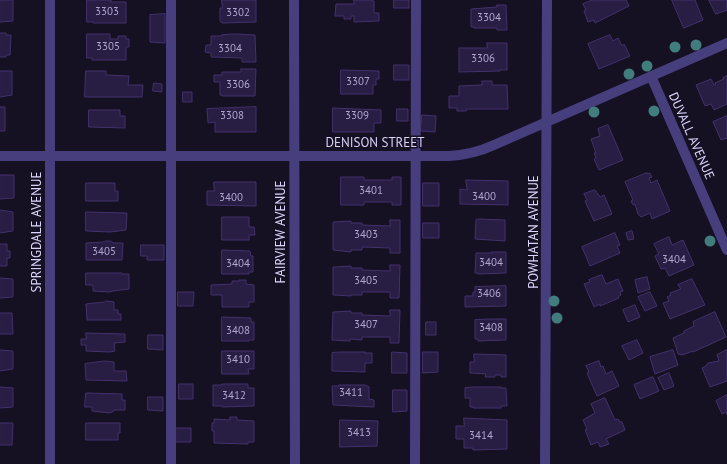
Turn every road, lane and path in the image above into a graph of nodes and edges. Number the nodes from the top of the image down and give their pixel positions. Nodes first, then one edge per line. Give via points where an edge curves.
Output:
1 (50, 0) edge
2 (171, 0) edge
3 (294, 0) edge
4 (416, 0) edge
5 (547, 0) edge
6 (727, 43) edge
7 (651, 76) junction
8 (548, 122) junction
9 (0, 156) edge
10 (50, 156) junction
11 (171, 156) junction
12 (294, 156) junction
13 (415, 156) junction
14 (727, 250) edge
15 (50, 464) edge
16 (171, 464) edge
17 (295, 464) edge
18 (415, 464) edge
19 (545, 464) edge

1 - 10 street, SPRINGDALE AVENUE
2 - 11 street
3 - 12 street, FAIRVIEW AVENUE
4 - 13 street
5 - 8 street, POWHATAN AVENUE
6 - 7 street, DENISON STREET
7 - 8 street, DENISON STREET
7 - 14 street, DUVALL AVENUE
8 - 13 street, DENISON STREET via 464,155
8 - 19 street, POWHATAN AVENUE
9 - 10 street, DENISON STREET
10 - 11 street, DENISON STREET
10 - 15 street, SPRINGDALE AVENUE
11 - 12 street, DENISON STREET
11 - 16 street
12 - 13 street, DENISON STREET
12 - 17 street, FAIRVIEW AVENUE
13 - 18 street

